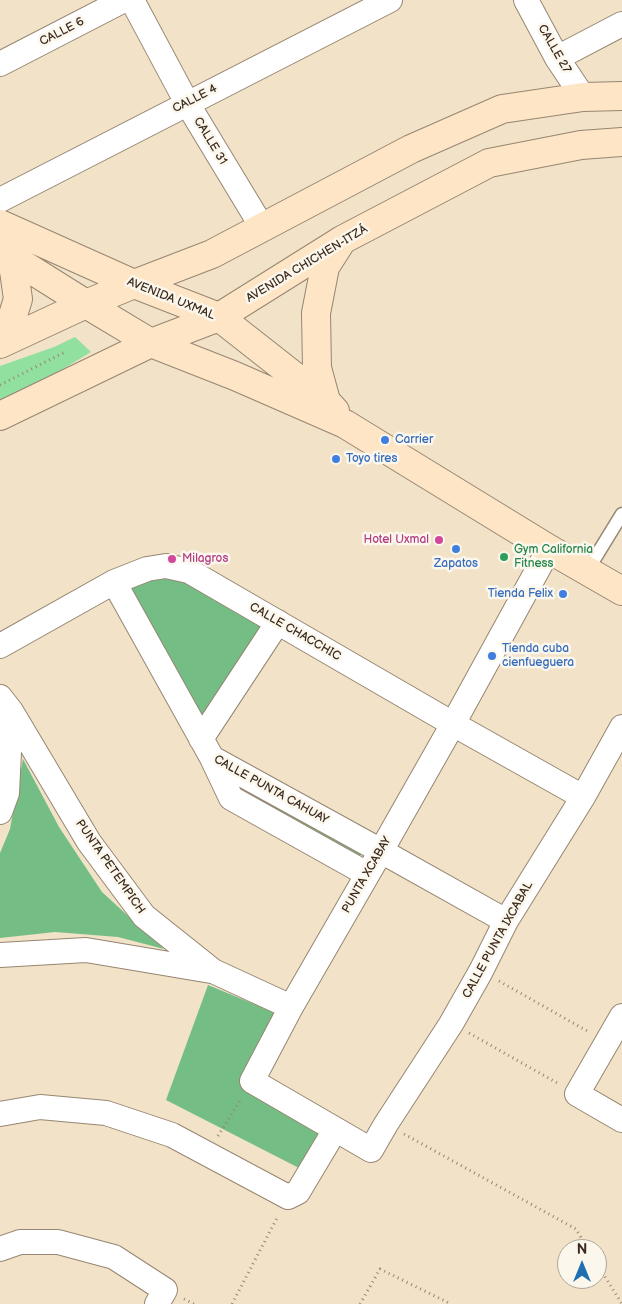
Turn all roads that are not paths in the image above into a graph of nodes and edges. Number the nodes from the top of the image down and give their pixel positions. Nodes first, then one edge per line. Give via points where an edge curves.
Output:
1 (124, 0) edge
2 (132, 0) edge
3 (390, 0) edge
4 (526, 0) edge
5 (622, 24) edge
6 (557, 58) junction
7 (0, 64) edge
8 (622, 96) edge
9 (583, 97) junction
10 (187, 103) junction
11 (622, 142) edge
12 (0, 200) edge
13 (0, 224) edge
14 (262, 227) junction
15 (342, 240) junction
16 (4, 253) edge
17 (134, 284) junction
18 (86, 304) junction
19 (219, 317) junction
20 (0, 339) edge
21 (151, 343) junction
22 (0, 344) edge
23 (326, 401) junction
24 (0, 416) edge
25 (345, 424) junction
26 (622, 514) edge
27 (549, 549) junction
28 (587, 571) junction
29 (114, 582) junction
30 (617, 585) edge
31 (278, 622) junction
32 (0, 646) edge
33 (6, 704) edge
34 (453, 724) junction
35 (622, 727) edge
36 (206, 749) junction
37 (583, 797) junction
38 (0, 812) edge
39 (382, 851) junction
40 (367, 874) junction
41 (506, 921) junction
42 (0, 955) edge
43 (213, 971) junction
44 (291, 1006) junction
45 (622, 1016) edge
46 (0, 1114) edge
47 (622, 1120) edge
48 (335, 1130) junction
49 (0, 1249) edge
50 (157, 1304) edge

1 - 7 street, CALLE 6
2 - 10 street, CALLE 31
3 - 10 street, CALLE 4
4 - 6 street, CALLE 27
5 - 6 street
6 - 9 street, CALLE 27
8 - 9 main road
9 - 14 main road via 502,110 411,149
10 - 12 street, CALLE 4
10 - 14 street, CALLE 31
11 - 15 main road, AVENIDA CHICHEN-ITZÁ via 581,145 489,163
13 - 17 main road, AVENIDA UXMAL
14 - 17 main road via 212,254
15 - 19 main road, AVENIDA CHICHEN-ITZÁ
15 - 23 main road via 324,267 316,312 317,368
16 - 18 main road, AVENIDA UXMAL
16 - 20 main road via 14,271 18,300
17 - 18 main road
17 - 19 main road, AVENIDA UXMAL
18 - 21 main road, AVENIDA UXMAL
18 - 22 main road
19 - 21 main road, AVENIDA CHICHEN-ITZÁ
19 - 23 main road, AVENIDA UXMAL
21 - 24 main road, AVENIDA CHICHEN-ITZÁ
21 - 25 main road, AVENIDA UXMAL
23 - 25 main road, AVENIDA UXMAL
25 - 27 main road, AVENIDA UXMAL
26 - 28 lane
27 - 28 main road, AVENIDA UXMAL
27 - 34 street, PUNTA XCABAY
28 - 30 main road, AVENIDA UXMAL
29 - 31 street, CALLE CHACCHIC via 147,569 166,566 189,571
29 - 32 street, CALLE CHACCHIC
29 - 36 street
31 - 34 street, CALLE CHACCHIC
31 - 36 street
33 - 38 street via 7,793
33 - 43 street, PUNTA PETEMPICH via 89,842 144,916
34 - 37 street, CALLE CHACCHIC
34 - 39 street, PUNTA XCABAY
35 - 37 street, CALLE PUNTA IXCABAL
36 - 39 street, CALLE PUNTA CAHUAY
36 - 40 street via 232,798
37 - 41 street, CALLE PUNTA IXCABAL
39 - 40 street, PUNTA XCABAY
39 - 41 street, CALLE PUNTA CAHUAY
40 - 44 street, PUNTA XCABAY
41 - 48 street, CALLE PUNTA IXCABAL via 451,1024 371,1150
42 - 43 street via 86,950
43 - 44 street, PUNTA PETEMPICH
44 - 48 street, PUNTA XCABAY via 252,1081
45 - 47 street via 578,1094
46 - 48 street via 40,1107 106,1113 172,1135 288,1196 298,1192
49 - 50 street via 20,1242 58,1242 114,1257 165,1290

